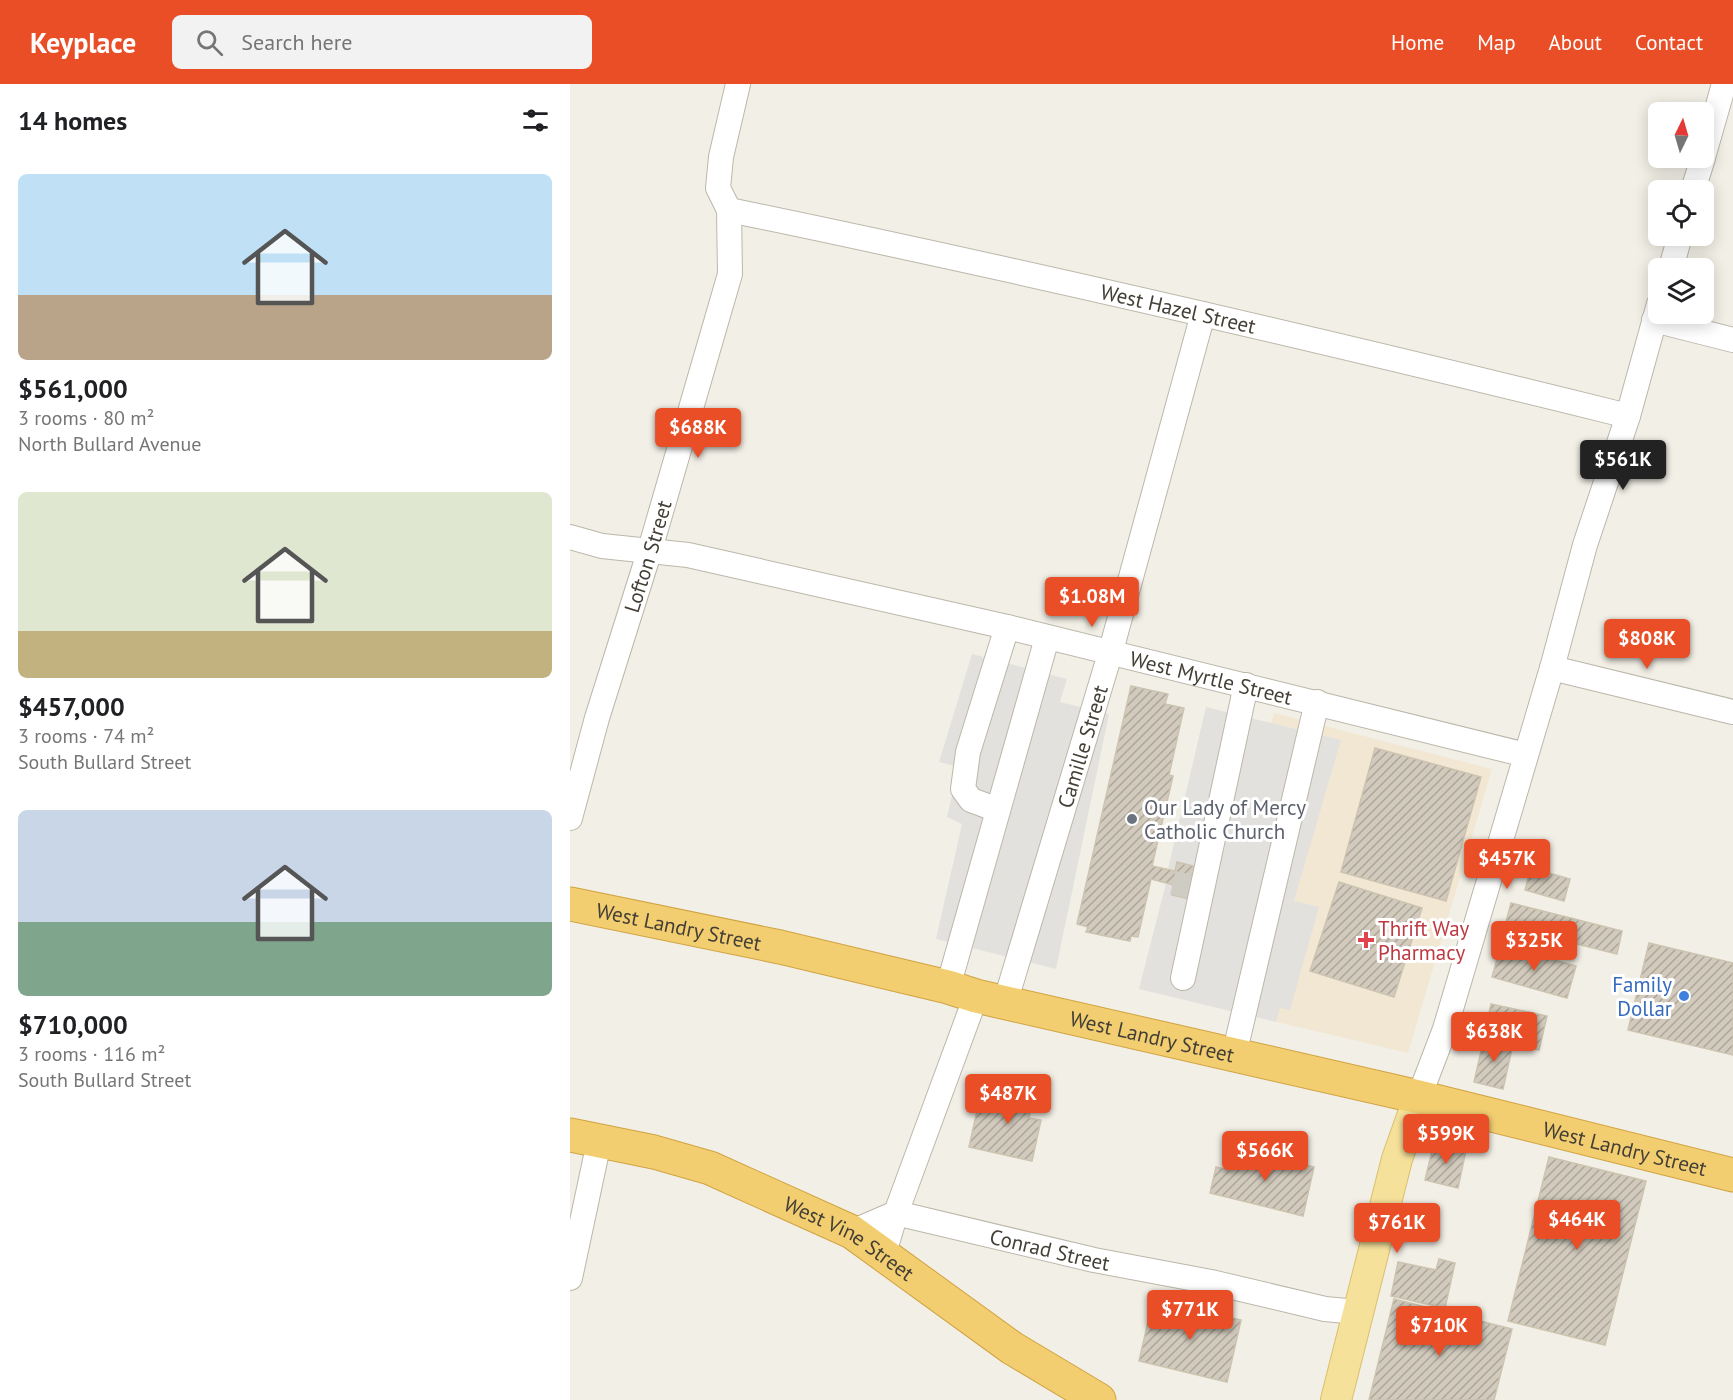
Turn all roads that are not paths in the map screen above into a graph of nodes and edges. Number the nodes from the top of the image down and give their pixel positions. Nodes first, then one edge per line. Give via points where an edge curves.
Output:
1 (738, 84) edge
2 (1724, 84) edge
3 (1714, 118) edge
4 (729, 210) junction
5 (1203, 314) junction
6 (1653, 324) edge
7 (1689, 324) edge
8 (1733, 340) edge
9 (1628, 416) junction
10 (570, 537) edge
11 (649, 553) junction
12 (1007, 627) junction
13 (1047, 638) junction
14 (1110, 654) junction
15 (1552, 668) junction
16 (1246, 685) junction
17 (1317, 702) junction
18 (1733, 712) edge
19 (1526, 755) junction
20 (998, 810) junction
21 (570, 818) edge
22 (1210, 851) junction
23 (1189, 865) tunnel mouth
24 (1182, 897) tunnel mouth
25 (570, 904) edge
26 (1193, 929) junction
27 (1183, 978) dead end
28 (976, 995) junction
29 (1234, 1055) junction
30 (1419, 1097) junction
31 (584, 1139) edge
32 (1733, 1175) edge
33 (896, 1212) junction
34 (852, 1232) junction
35 (884, 1253) junction
36 (570, 1278) edge
37 (1357, 1312) junction
38 (1100, 1400) edge
39 (1336, 1400) edge

1 - 4 street, Lofton Street via 718,188
2 - 3 street
4 - 5 street, West Hazel Street via 961,257
4 - 11 street, Lofton Street via 730,274
5 - 9 street, West Hazel Street
5 - 14 street, Camille Street
6 - 9 street
7 - 8 street
9 - 15 street via 1588,535
10 - 11 street, West Myrtle Street
11 - 12 street, West Myrtle Street via 688,555
11 - 21 street, Lofton Street
12 - 13 street, West Myrtle Street
12 - 20 street via 968,752 963,789 971,800
13 - 14 street, West Myrtle Street
13 - 20 street
14 - 16 street, West Myrtle Street
14 - 28 street, Camille Street
15 - 18 street
15 - 19 street
16 - 17 street, West Myrtle Street
16 - 22 street
17 - 19 street, West Myrtle Street
17 - 29 street
19 - 30 street via 1445,1029
20 - 28 street
22 - 23 street
22 - 26 street
24 - 26 street via 1182,915
25 - 28 highway, West Landry Street
26 - 27 street
28 - 29 highway, West Landry Street
28 - 33 street, Camille Street
29 - 30 highway, West Landry Street
30 - 32 highway, West Landry Street
30 - 37 main road via 1397,1159
31 - 34 highway, West Vine Street via 654,1152 710,1168
31 - 36 street
33 - 34 street
33 - 35 street, Camille Street
33 - 37 street, Conrad Street via 1094,1260 1211,1282 1325,1310
34 - 35 highway, West Vine Street
35 - 38 highway, West Vine Street via 1012,1348
37 - 39 main road

